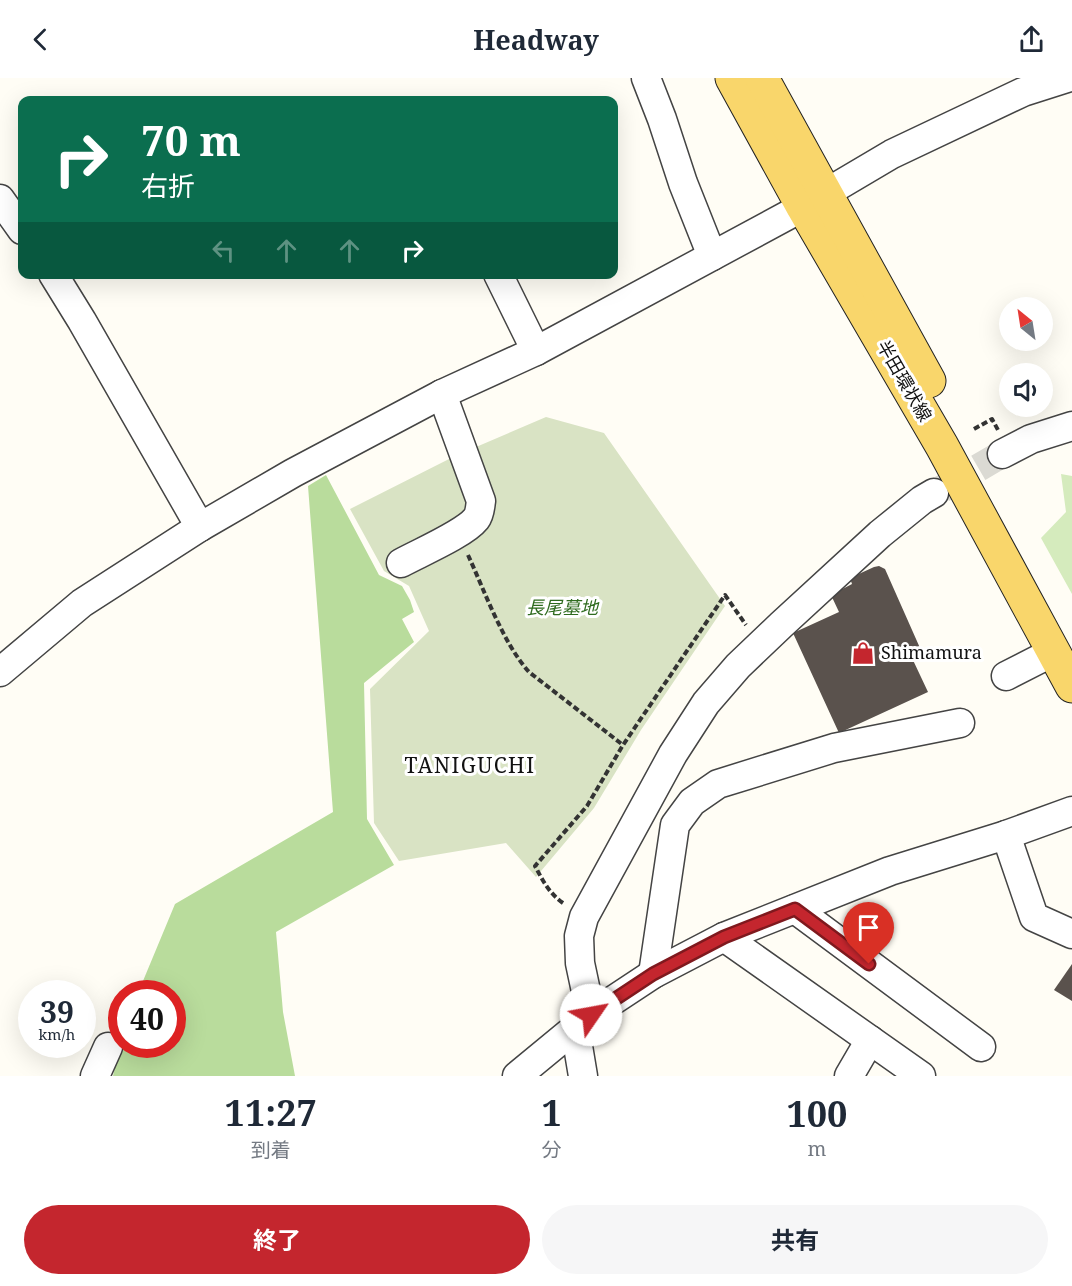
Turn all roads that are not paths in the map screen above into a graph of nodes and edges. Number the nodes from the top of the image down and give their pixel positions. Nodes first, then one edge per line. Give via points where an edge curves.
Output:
1 (646, 78) edge
2 (732, 78) edge
3 (762, 78) edge
4 (1067, 78) edge
5 (1020, 85) edge
6 (814, 200) junction
7 (1, 201) edge
8 (18, 224) edge
9 (712, 256) junction
10 (56, 279) edge
11 (500, 279) edge
12 (536, 351) junction
13 (442, 394) junction
14 (1072, 426) edge
15 (1002, 454) tunnel mouth
16 (934, 493) tunnel mouth
17 (200, 527) junction
18 (401, 563) dead end
19 (1063, 645) edge
20 (0, 672) edge
21 (1006, 676) dead end
22 (1072, 686) edge
23 (960, 723) dead end
24 (1072, 812) edge
25 (1006, 835) junction
26 (795, 909) junction
27 (1072, 934) edge
28 (724, 937) junction
29 (653, 974) junction
30 (583, 1022) junction
31 (870, 1040) junction
32 (108, 1047) dead end
33 (981, 1047) dead end
34 (95, 1076) edge
35 (517, 1076) edge
36 (583, 1076) edge
37 (849, 1076) edge
38 (921, 1076) edge

1 - 9 street
2 - 6 main road, 半田環状線
3 - 6 main road, 半田環状線
4 - 5 street
5 - 6 street
6 - 9 street
6 - 19 main road, 半田環状線 via 942,446
7 - 8 street
9 - 12 street
10 - 17 street
11 - 12 street
12 - 13 street
13 - 17 street
13 - 18 street via 481,501 480,511 458,533
14 - 15 street via 1031,439
16 - 30 street via 880,534 760,644 706,703 673,754 584,917 579,936
17 - 20 street via 82,603
19 - 21 street
19 - 22 main road, 半田環状線
23 - 29 street via 834,748 718,784 692,802 675,825
24 - 25 street
25 - 26 street via 890,872
25 - 27 street via 1034,917
26 - 28 street
26 - 33 street
28 - 29 street
28 - 31 street
29 - 30 street
30 - 35 street
30 - 36 street
31 - 37 street
31 - 38 street
32 - 34 street

